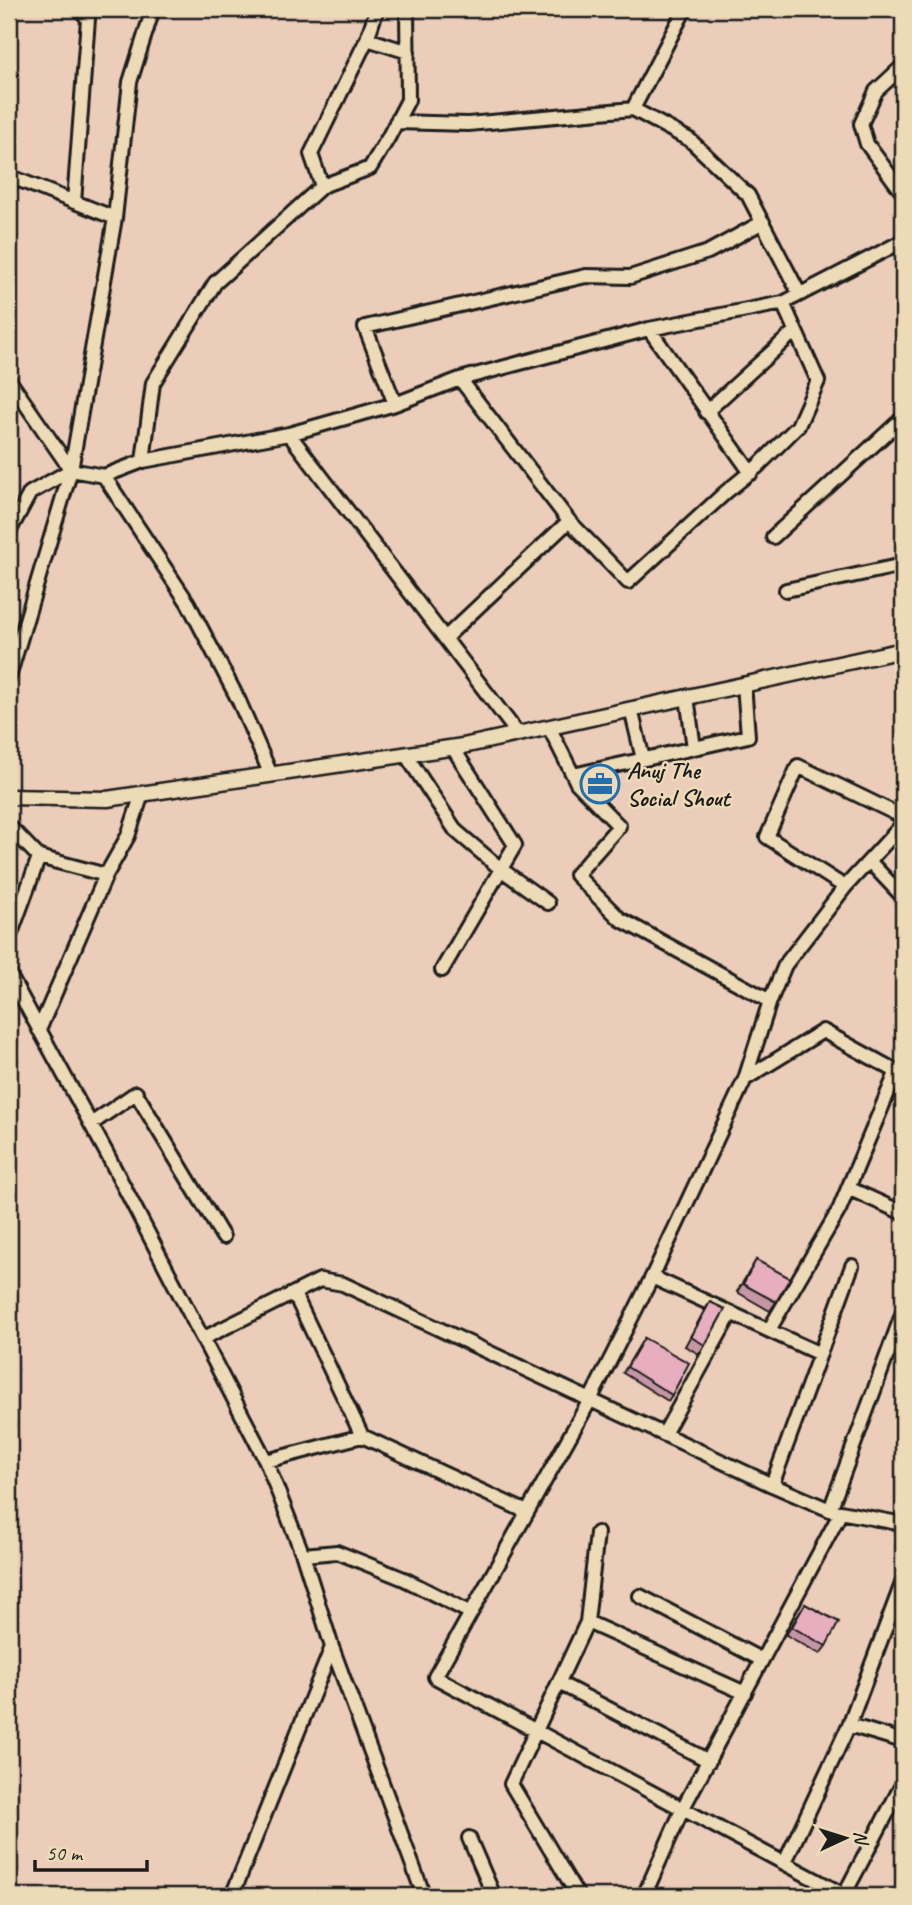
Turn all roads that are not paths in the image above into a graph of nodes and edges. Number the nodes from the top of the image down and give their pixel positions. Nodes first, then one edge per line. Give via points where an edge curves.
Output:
1 (80, 9) edge
2 (153, 9) edge
3 (377, 9) edge
4 (407, 9) edge
5 (685, 9) edge
6 (367, 39) junction
7 (408, 52) junction
8 (903, 66) edge
9 (633, 109) junction
10 (396, 122) junction
11 (9, 176) edge
12 (322, 186) junction
13 (903, 193) edge
14 (74, 202) junction
15 (114, 218) junction
16 (763, 222) junction
17 (903, 241) edge
18 (799, 293) junction
19 (783, 303) junction
20 (649, 328) junction
21 (795, 331) junction
22 (460, 379) junction
23 (9, 380) edge
24 (395, 404) junction
25 (706, 412) junction
26 (903, 418) edge
27 (289, 434) junction
28 (143, 461) junction
29 (71, 470) junction
30 (751, 472) junction
31 (104, 476) junction
32 (569, 521) junction
33 (9, 532) edge
34 (773, 537) dead end
35 (903, 565) edge
36 (786, 590) dead end
37 (445, 638) junction
38 (903, 650) edge
39 (9, 677) edge
40 (744, 684) junction
41 (687, 696) junction
42 (631, 709) junction
43 (549, 727) junction
44 (518, 734) junction
45 (453, 748) junction
46 (694, 748) junction
47 (406, 755) junction
48 (643, 760) junction
49 (271, 775) junction
50 (573, 775) junction
51 (142, 794) junction
52 (9, 797) edge
53 (903, 817) edge
54 (903, 824) edge
55 (9, 826) edge
56 (39, 857) junction
57 (869, 861) junction
58 (502, 870) junction
59 (106, 875) junction
60 (845, 887) junction
61 (903, 897) edge
62 (548, 904) dead end
63 (9, 939) edge
64 (442, 970) dead end
65 (9, 974) edge
66 (770, 1001) junction
67 (39, 1030) junction
68 (900, 1074) edge
69 (745, 1079) junction
70 (91, 1124) junction
71 (848, 1188) junction
72 (903, 1213) edge
73 (223, 1237) dead end
74 (852, 1266) dead end
75 (652, 1277) junction
76 (295, 1293) junction
77 (903, 1312) edge
78 (731, 1313) junction
79 (769, 1330) junction
80 (204, 1338) junction
81 (820, 1354) junction
82 (590, 1399) junction
83 (664, 1434) junction
84 (362, 1436) junction
85 (266, 1461) junction
86 (772, 1485) junction
87 (835, 1511) junction
88 (527, 1512) junction
89 (903, 1524) edge
90 (597, 1533) dead end
91 (303, 1555) junction
92 (903, 1581) edge
93 (640, 1596) dead end
94 (471, 1613) junction
95 (587, 1622) junction
96 (332, 1647) junction
97 (762, 1660) junction
98 (559, 1682) junction
99 (745, 1693) junction
100 (849, 1725) junction
101 (537, 1731) junction
102 (903, 1741) edge
103 (709, 1760) junction
104 (903, 1783) edge
105 (683, 1808) junction
106 (469, 1838) dead end
107 (785, 1862) junction
108 (232, 1896) edge
109 (424, 1896) edge
110 (494, 1896) edge
111 (578, 1896) edge
112 (644, 1896) edge
113 (845, 1896) edge

1 - 14 street via 88,19
2 - 15 street via 130,82
3 - 6 street
4 - 7 street
5 - 9 street
6 - 7 street
6 - 12 street via 311,154
7 - 10 street via 408,100
8 - 13 street via 876,91 861,124 867,145
9 - 10 street via 468,124
9 - 16 street via 690,140 748,195
10 - 12 street via 370,168
11 - 14 street
12 - 28 street via 215,284 153,383
14 - 15 street
15 - 29 street
16 - 18 street
16 - 24 street via 708,252 631,277 586,276 365,327
17 - 18 street
18 - 19 street
19 - 20 street
19 - 21 street
20 - 22 street
20 - 25 street
21 - 25 street
21 - 30 street via 818,381 798,426
22 - 24 street
22 - 32 street
23 - 29 street
24 - 27 street
25 - 30 street
26 - 34 street
27 - 28 street
27 - 37 street
28 - 31 street
29 - 31 street
29 - 33 street via 30,493
29 - 39 street
30 - 32 street via 628,582
31 - 49 street via 188,603
32 - 37 street
35 - 36 street
37 - 44 street
38 - 40 street
40 - 41 street
40 - 46 street via 748,736
41 - 42 street
41 - 46 street
42 - 43 street
42 - 48 street
43 - 44 street
43 - 50 street
44 - 45 street
45 - 47 street
45 - 58 street via 516,845
46 - 48 street
47 - 49 street
47 - 58 street via 456,831
48 - 50 street
49 - 51 street
50 - 66 street via 619,826 576,875 620,919
51 - 52 street via 107,799
51 - 59 street via 128,836
53 - 60 street via 798,766 767,837
54 - 57 street
55 - 56 street
56 - 59 street
56 - 63 street
57 - 60 street
57 - 61 street
58 - 62 street
58 - 64 street
59 - 67 street
60 - 66 street via 785,965
65 - 67 street
66 - 69 street
67 - 70 street
68 - 69 street via 823,1031
68 - 71 street
69 - 75 street
70 - 73 street via 136,1093
70 - 80 street
71 - 72 street
71 - 79 street
74 - 81 street
75 - 78 street
75 - 82 street
76 - 80 street
76 - 82 street via 320,1280 343,1284
76 - 84 street
77 - 87 street
78 - 79 street
78 - 83 street
79 - 81 street
80 - 85 street
81 - 86 street
82 - 83 street
82 - 88 street
83 - 86 street
84 - 85 street
84 - 88 street
85 - 91 street
86 - 87 street
87 - 89 street
87 - 97 street
88 - 94 street
90 - 95 street
91 - 94 street via 337,1552 404,1578
91 - 96 street
92 - 100 street
93 - 97 street
94 - 101 street via 435,1677
95 - 98 street
95 - 99 street
96 - 108 street
96 - 109 street
97 - 99 street
98 - 101 street
98 - 103 street
99 - 103 street
100 - 102 street
100 - 107 street
101 - 105 street
101 - 111 street via 512,1784
103 - 105 street
104 - 113 street
105 - 107 street
105 - 112 street
106 - 110 street
107 - 113 street

